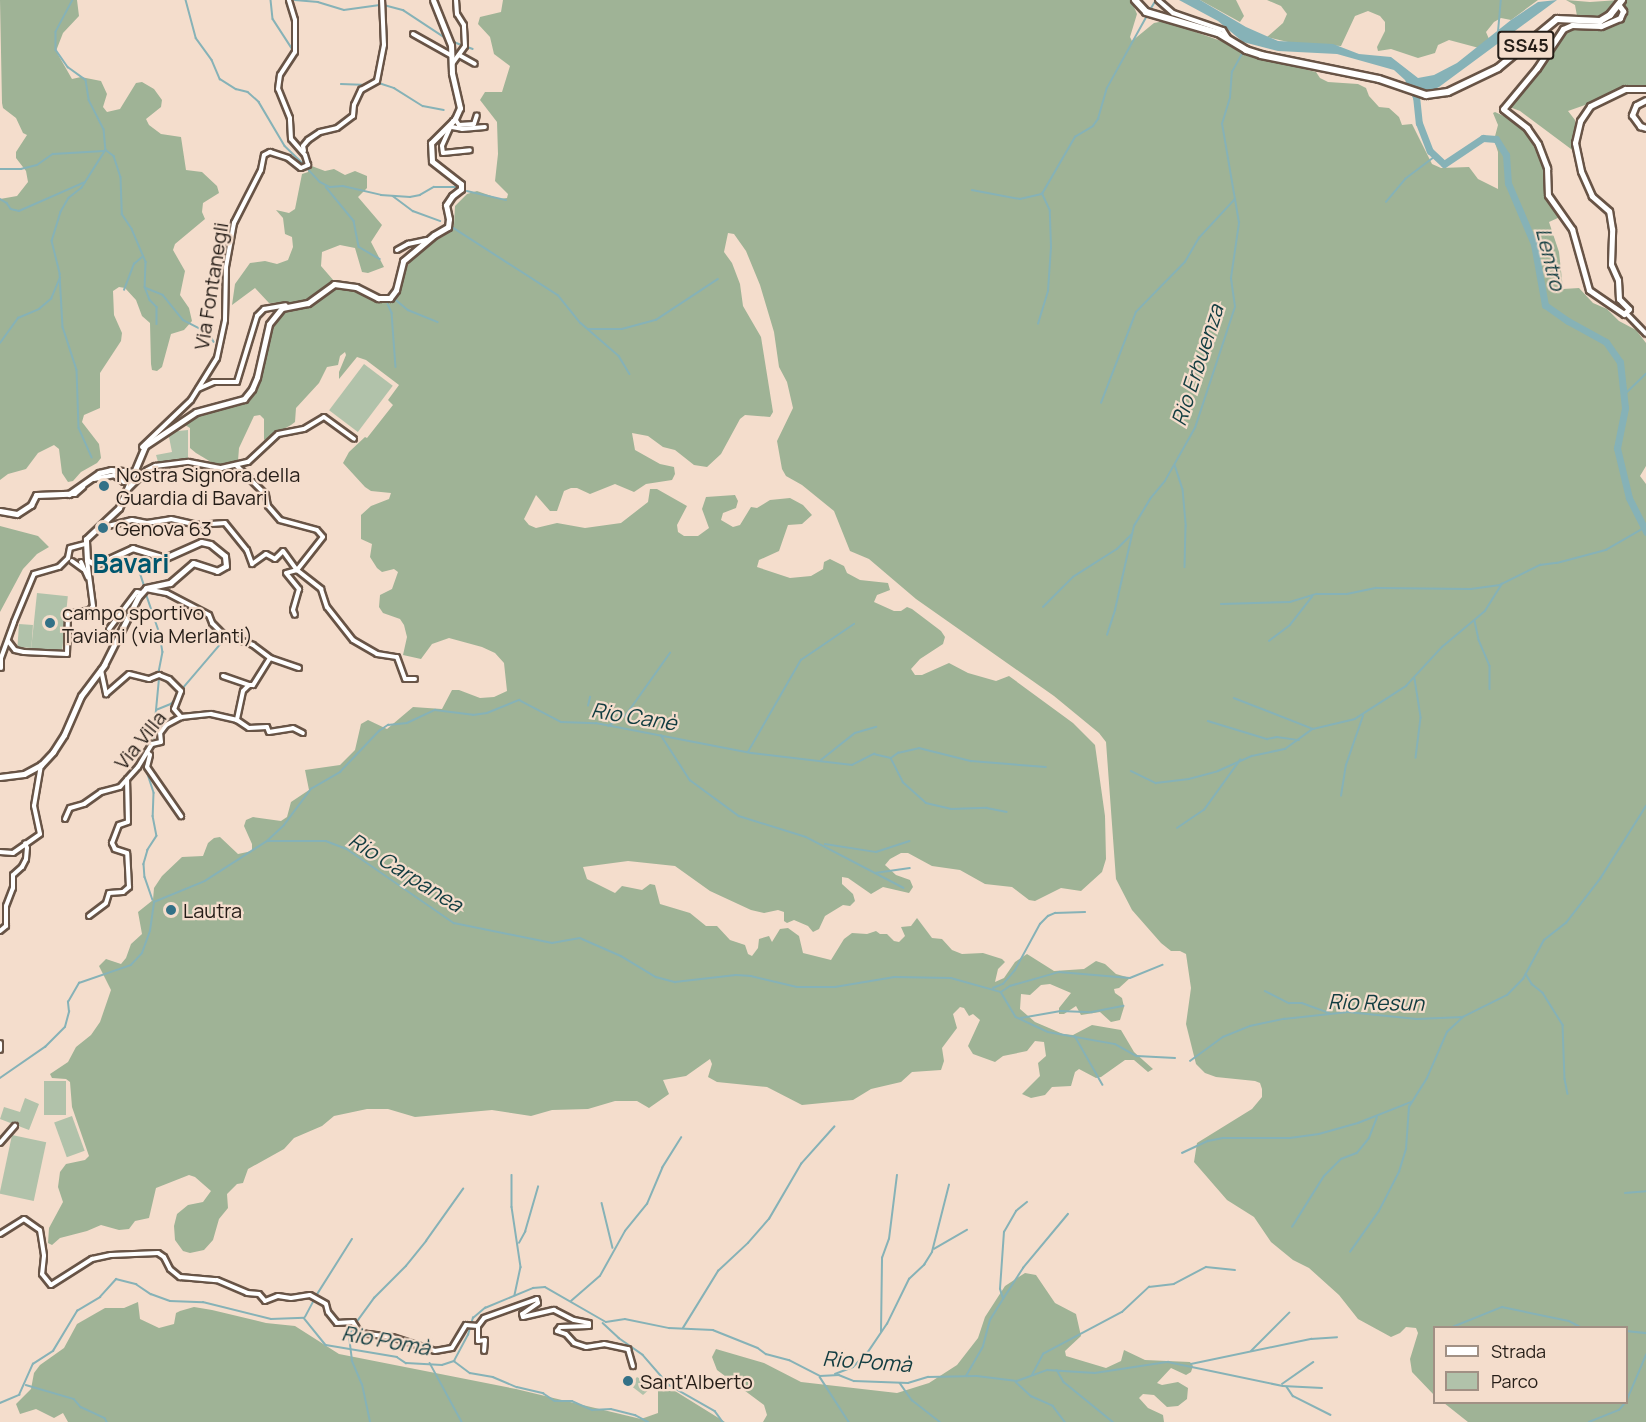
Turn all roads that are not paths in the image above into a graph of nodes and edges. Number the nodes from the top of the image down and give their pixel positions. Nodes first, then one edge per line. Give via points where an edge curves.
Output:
1 (289, 0) edge
2 (382, 0) edge
3 (433, 0) edge
4 (456, 0) edge
5 (1158, 0) edge
6 (1136, 1) edge
7 (1620, 2) edge
8 (413, 34) dead end
9 (1228, 38) junction
10 (455, 56) junction
11 (475, 64) dead end
12 (1646, 89) edge
13 (1646, 100) edge
14 (477, 115) dead end
15 (454, 122) junction
16 (485, 126) dead end
17 (1646, 128) edge
18 (470, 150) dead end
19 (305, 155) junction
20 (427, 240) junction
21 (397, 249) dead end
22 (287, 305) junction
23 (1626, 313) junction
24 (1646, 334) edge
25 (198, 390) junction
26 (354, 439) dead end
27 (142, 451) junction
28 (235, 465) junction
29 (132, 472) junction
30 (130, 485) junction
31 (69, 494) junction
32 (0, 511) edge
33 (99, 528) junction
34 (85, 544) junction
35 (72, 561) dead end
36 (84, 561) junction
37 (83, 569) junction
38 (297, 570) junction
39 (88, 578) junction
40 (146, 588) junction
41 (141, 593) junction
42 (295, 615) dead end
43 (110, 629) dead end
44 (8, 641) junction
45 (270, 658) junction
46 (299, 668) dead end
47 (1, 669) edge
48 (101, 670) junction
49 (223, 676) dead end
50 (415, 679) dead end
51 (249, 685) junction
52 (181, 717) junction
53 (237, 720) junction
54 (303, 733) dead end
55 (147, 752) junction
56 (41, 765) junction
57 (0, 777) edge
58 (127, 779) junction
59 (182, 816) dead end
60 (65, 819) dead end
61 (24, 843) junction
62 (0, 852) edge
63 (7, 902) junction
64 (0, 912) edge
65 (89, 916) dead end
66 (0, 931) edge
67 (0, 1043) edge
68 (0, 1050) edge
69 (15, 1126) dead end
70 (0, 1143) edge
71 (0, 1234) edge
72 (476, 1326) junction
73 (484, 1351) dead end
74 (633, 1366) dead end

1 - 19 street via 295,20 295,52 280,75 278,89 290,118 291,139
2 - 19 street via 384,45 377,81 361,90 353,116 303,144
3 - 10 street
4 - 10 street via 457,14 464,25 465,46
5 - 9 street via 1173,13 1223,30
6 - 9 main road, SS45 via 1151,14
7 - 9 main road, SS45 via 1600,21 1557,19 1498,68 1448,92 1426,95 1356,74 1261,56
7 - 23 street via 1620,18 1601,26 1572,25 1563,29 1503,109 1527,128 1538,144 1547,168 1548,195 1572,229 1589,290 1621,314
8 - 10 street
10 - 11 street
10 - 15 street via 454,85 460,108
12 - 23 street via 1625,89 1590,106 1580,121 1575,143 1592,196 1609,211 1611,264 1618,280 1619,299 1629,309
13 - 17 street via 1636,105 1632,116
14 - 15 street via 474,124
15 - 16 street via 462,129
15 - 18 street via 442,146 443,153
15 - 20 street via 435,136 430,153 437,166 459,181 461,189 448,199 448,227
19 - 25 street, Via Fontanegli via 308,165 303,168 270,152 264,155 261,170 234,223 218,350
20 - 21 street
20 - 22 street via 401,264 396,290 390,298 378,298 356,287 334,285 308,303
22 - 25 street via 264,309 257,316 237,382 214,382
22 - 27 street via 269,324 257,377 244,399 196,412 156,437
23 - 24 street
25 - 27 street, Via Fontanegli via 143,444
26 - 28 street via 324,417 304,429 278,434 248,462
27 - 29 street
28 - 30 street via 219,468 189,462 155,466
28 - 38 street via 266,495 268,506 280,520 322,534 322,542
29 - 30 street
29 - 31 street via 99,473
30 - 31 street via 108,475
30 - 33 street via 117,511
31 - 32 street via 36,495 31,505 17,514
33 - 34 street
33 - 38 street via 132,520 225,523 247,550 252,564 266,554 275,559 283,551
34 - 36 street
34 - 44 street via 74,545 66,560 34,574
35 - 37 street
36 - 37 street
36 - 39 street
36 - 40 street via 96,565 133,548 165,558 201,542 226,557 227,565 221,571 193,563 170,583
37 - 39 street
38 - 42 street via 286,574 299,589 293,608
38 - 50 street via 321,589 325,604 353,640 376,654 397,657 405,679
39 - 44 street via 93,606 68,614 66,654 15,650
40 - 41 street
40 - 45 street via 167,593 209,615 224,634 252,645
41 - 43 street via 137,592
41 - 48 street
44 - 47 street
45 - 46 street
45 - 51 street via 253,685
48 - 52 street via 106,694 129,674 146,679 159,675 168,678 181,691 174,709
48 - 56 street via 81,696 60,742
49 - 51 street
51 - 53 street via 240,697
52 - 53 street via 212,714
52 - 55 street, Via Villa via 166,725 160,733 161,742 152,744
53 - 54 street via 249,728 267,727 269,732 292,728
55 - 58 street, Via Villa
55 - 59 street via 147,768
56 - 57 street via 24,774
56 - 61 street via 34,806 40,834
58 - 60 street, Via Villa via 120,787 70,808
58 - 65 street via 128,822 120,825 112,843 116,850 127,853 129,886 123,892 109,893 106,903
61 - 62 street via 13,853
61 - 63 street via 26,860 13,875 13,889
63 - 64 street
63 - 66 street via 6,926
67 - 68 street
69 - 70 street
71 - 72 street via 24,1219 40,1230 44,1256 41,1272 51,1285 92,1259 158,1253 178,1275 217,1280 259,1294 265,1301 279,1296 287,1299 312,1295 327,1306 337,1323 353,1322 360,1332 392,1337 435,1351 452,1348 464,1326
72 - 73 street via 478,1341 485,1340
72 - 74 street via 483,1319 537,1299 538,1303 523,1317 554,1310 589,1323 557,1330 586,1347 604,1344 628,1349

